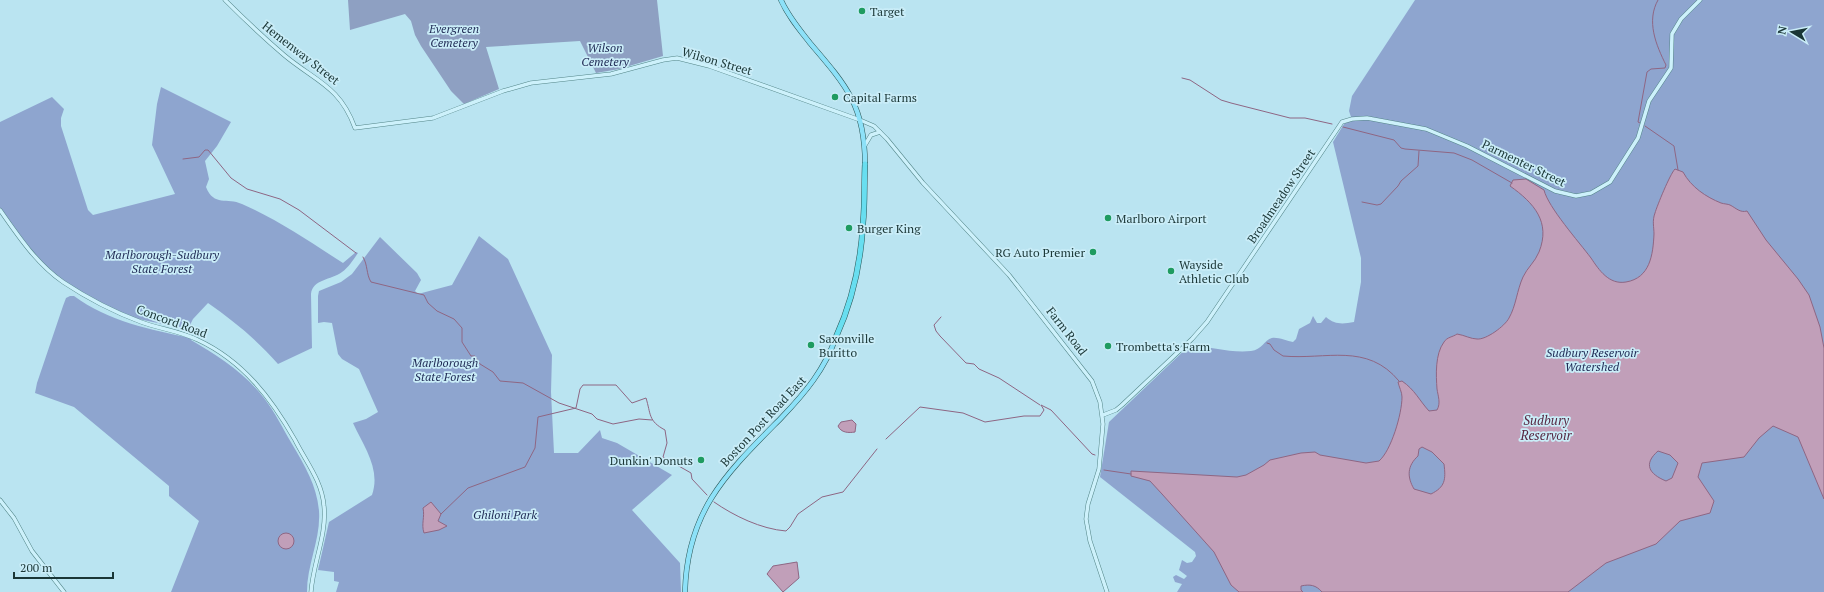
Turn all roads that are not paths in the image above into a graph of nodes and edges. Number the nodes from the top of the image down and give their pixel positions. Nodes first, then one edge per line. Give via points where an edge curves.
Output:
1 (225, 0) edge
2 (781, 0) edge
3 (1700, 0) edge
4 (860, 120) junction
5 (1342, 122) joint
6 (355, 128) joint
7 (880, 132) junction
8 (865, 145) junction
9 (865, 164) joint
10 (0, 210) edge
11 (836, 337) joint
12 (1103, 415) junction
13 (0, 500) edge
14 (64, 592) edge
15 (311, 592) edge
16 (686, 592) edge
17 (1107, 592) edge

1 - 6 street, Hemenway Street via 284,55 332,90 342,101
2 - 4 main road, Boston Post Road East via 793,22 848,89
3 - 5 street, Parmenter Street via 1681,19 1672,34 1671,68 1649,101 1638,138 1610,182 1591,193 1576,196 1562,193 1426,128 1367,118
4 - 6 street, Wilson Street via 709,66 677,58 610,74 531,83 433,118
4 - 7 street, Farm Road via 874,126
4 - 8 main road, Boston Post Road East
5 - 12 street, Broadmeadow Street via 1207,322 1122,405
7 - 8 street via 871,135
7 - 12 street, Farm Road via 925,186 1022,290 1092,381
8 - 9 main road, Boston Post Road East
9 - 11 highway, Boston Post Road East via 864,216 859,253 850,297
10 - 15 street, Concord Road via 39,261 61,281 127,316 204,343 238,366 270,399 315,476 323,497 324,522
11 - 16 main road, Boston Post Road East via 811,385 736,465 712,496 691,544 686,567
12 - 17 street, Farm Road via 1100,461 1086,519 1090,541
13 - 14 street via 14,518 32,551

